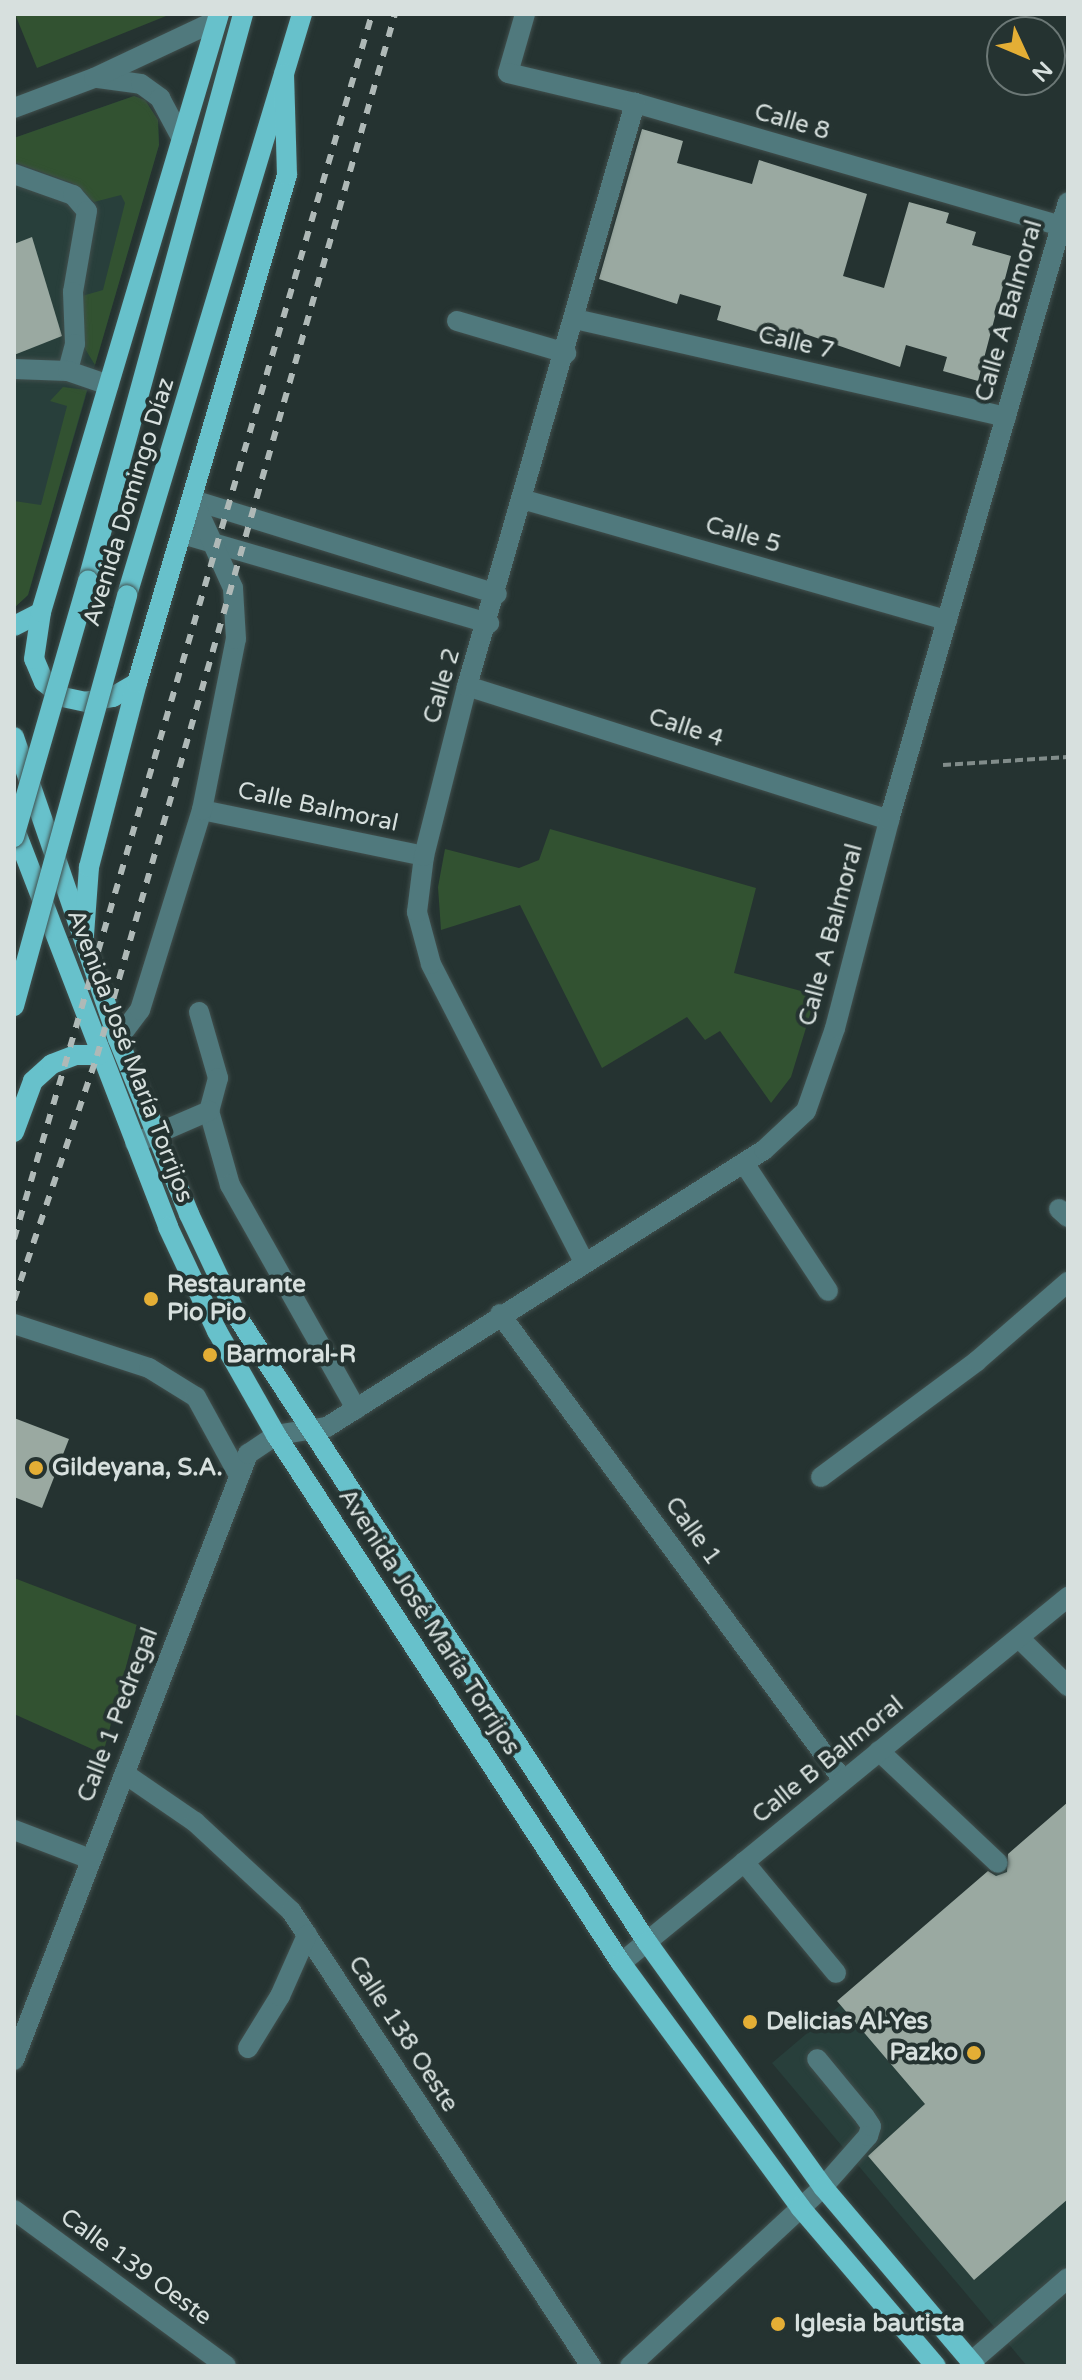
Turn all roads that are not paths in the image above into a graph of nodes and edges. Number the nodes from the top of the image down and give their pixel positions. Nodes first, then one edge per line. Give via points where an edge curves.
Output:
1 (243, 14) edge
2 (302, 14) edge
3 (525, 14) edge
4 (218, 17) edge
5 (284, 74) junction
6 (94, 78) junction
7 (635, 103) junction
8 (14, 108) edge
9 (182, 139) junction
10 (18, 178) edge
11 (1068, 202) edge
12 (1061, 226) junction
13 (575, 319) junction
14 (457, 321) dead end
15 (566, 353) junction
16 (14, 369) edge
17 (68, 371) junction
18 (109, 385) junction
19 (1006, 417) junction
20 (193, 500) junction
21 (525, 500) junction
22 (182, 534) junction
23 (217, 545) junction
24 (497, 594) junction
25 (41, 612) junction
26 (947, 620) junction
27 (489, 623) junction
28 (14, 626) edge
29 (137, 683) junction
30 (467, 686) junction
31 (14, 737) edge
32 (202, 810) junction
33 (889, 820) junction
34 (14, 827) edge
35 (14, 837) edge
36 (424, 856) junction
37 (83, 947) junction
38 (14, 1006) edge
39 (199, 1012) dead end
40 (118, 1039) junction
41 (100, 1055) junction
42 (18, 1095) edge
43 (209, 1111) junction
44 (14, 1132) edge
45 (157, 1135) junction
46 (135, 1143) junction
47 (744, 1163) junction
48 (584, 1262) junction
49 (1068, 1282) edge
50 (828, 1291) dead end
51 (500, 1314) junction
52 (14, 1324) edge
53 (356, 1409) junction
54 (310, 1430) junction
55 (276, 1435) junction
56 (237, 1472) junction
57 (821, 1477) dead end
58 (1068, 1597) edge
59 (1019, 1638) junction
60 (1068, 1686) edge
61 (879, 1751) junction
62 (125, 1774) junction
63 (843, 1780) junction
64 (14, 1830) edge
65 (90, 1859) junction
66 (744, 1862) junction
67 (998, 1863) dead end
68 (307, 1935) junction
69 (647, 1942) junction
70 (621, 1963) junction
71 (836, 1973) dead end
72 (248, 2048) dead end
73 (817, 2059) dead end
74 (14, 2060) edge
75 (823, 2187) junction
76 (800, 2207) junction
77 (14, 2210) edge
78 (1068, 2278) edge
79 (973, 2364) edge
80 (226, 2366) edge
81 (591, 2366) edge
82 (630, 2366) edge
83 (936, 2366) edge

1 - 35 main road, Avenida Domingo Díaz, bridge
2 - 5 main road, Avenida Domingo Díaz
3 - 7 street, Calle 8 via 508,73
4 - 6 street
4 - 9 main road
5 - 20 main road via 287,175
5 - 38 main road, Avenida Domingo Díaz, bridge via 127,595
6 - 8 street
6 - 9 street via 141,84 174,117
7 - 12 street, Calle 8
7 - 13 street, Calle 2
9 - 18 main road
10 - 17 street via 73,195 87,211 73,292 75,344
11 - 12 street, Calle A Balmoral
12 - 19 street, Calle A Balmoral
13 - 15 street, Calle 2
13 - 19 street, Calle 7
14 - 15 street
15 - 21 street, Calle 2
16 - 17 street
17 - 18 street
18 - 25 main road
19 - 26 street, Calle A Balmoral
20 - 22 main road
20 - 23 street
20 - 24 street
21 - 24 street, Calle 2
21 - 26 street, Calle 5
22 - 23 street
22 - 29 main road
23 - 27 street
23 - 32 street via 233,588 236,639
24 - 27 street, Calle 2
25 - 28 main road
25 - 29 main road via 34,659 44,682 63,697 86,702 113,697
26 - 33 street, Calle A Balmoral
27 - 30 street, Calle 2
29 - 37 main road via 89,867
30 - 33 street, Calle 4
30 - 36 street, Calle 2
31 - 37 main road, Avenida José María Torrijos
32 - 36 street, Calle Balmoral
32 - 40 street via 140,1010
33 - 47 street, Calle A Balmoral via 835,1028 806,1111
34 - 41 main road, Avenida José María Torrijos
36 - 48 street, Calle 2 via 417,912 431,964
37 - 40 main road, Avenida José María Torrijos
39 - 43 street via 218,1078
40 - 45 main road, Avenida José María Torrijos
41 - 42 main road via 75,1055 52,1064
41 - 46 main road, Avenida José María Torrijos
42 - 44 main road
43 - 45 street
43 - 53 street via 230,1185
45 - 46 street
45 - 54 main road, Avenida José María Torrijos via 238,1318
46 - 55 main road, Avenida José María Torrijos via 217,1331
47 - 48 street, Calle A Balmoral
47 - 50 street
48 - 51 street, Calle A Balmoral
49 - 57 street via 977,1361
51 - 53 street, Calle A Balmoral
51 - 63 street, Calle 1
52 - 56 street via 149,1368 196,1397
53 - 54 street, Calle A Balmoral via 327,1427
54 - 55 street
54 - 69 main road, Avenida José María Torrijos
55 - 56 street, Calle 1 Pedregal via 260,1442
55 - 70 main road, Avenida José María Torrijos
56 - 62 street, Calle 1 Pedregal
58 - 59 street, Calle B Balmoral
59 - 60 street
59 - 61 street, Calle B Balmoral
61 - 63 street, Calle B Balmoral
61 - 67 street
62 - 65 street, Calle 1 Pedregal
62 - 68 street, Calle 138 Oeste via 248,1867
63 - 66 street, Calle B Balmoral
64 - 65 street
65 - 74 street, Calle 1 Pedregal
66 - 69 street, Calle B Balmoral
66 - 71 street
68 - 72 street via 280,1996
68 - 81 street, Calle 138 Oeste
69 - 70 street, Calle B Balmoral
69 - 75 main road, Avenida José María Torrijos
70 - 76 main road, Avenida José María Torrijos
73 - 75 street via 871,2126
75 - 76 street
75 - 79 main road, Avenida José María Torrijos
76 - 82 street
76 - 83 main road, Avenida José María Torrijos
77 - 80 street, Calle 139 Oeste
78 - 79 street

